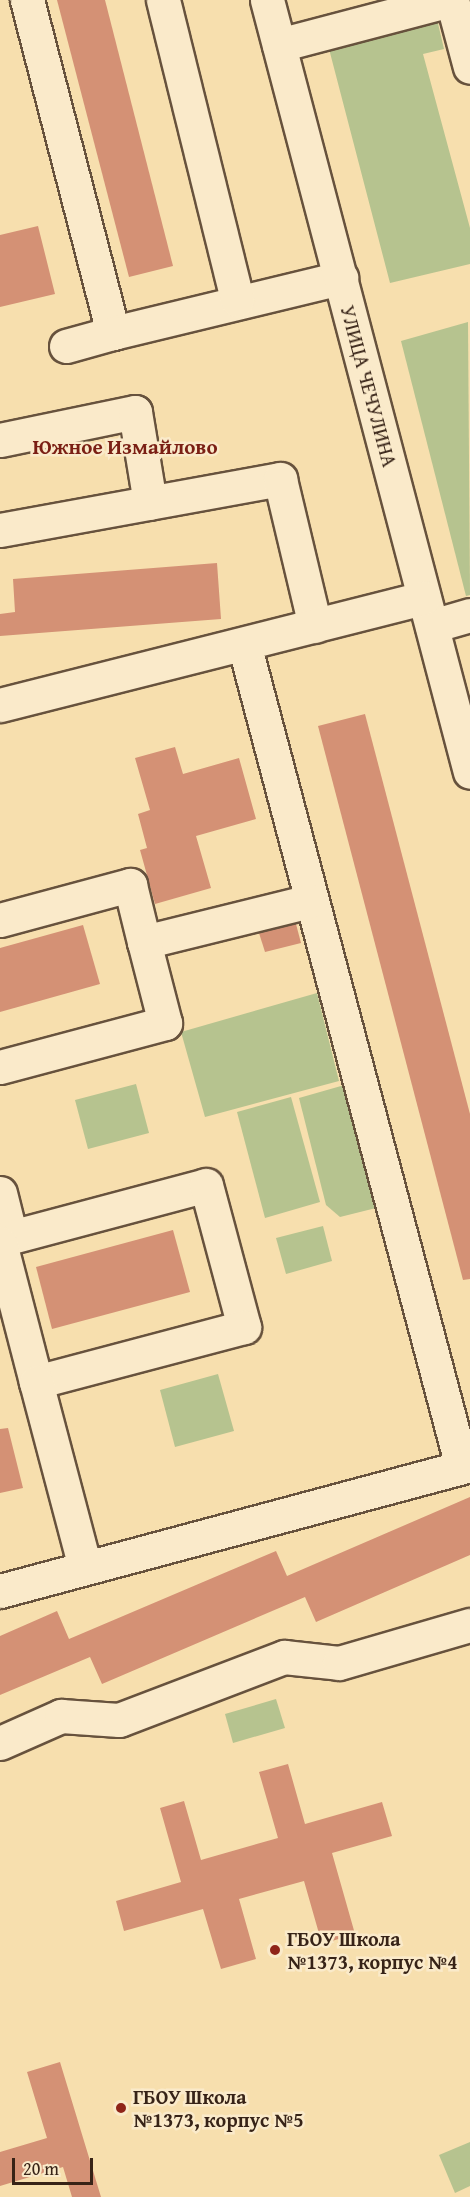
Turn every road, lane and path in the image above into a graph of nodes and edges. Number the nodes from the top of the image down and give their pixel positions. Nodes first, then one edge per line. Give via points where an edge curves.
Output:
1 (27, 0) edge
2 (163, 0) edge
3 (267, 0) edge
4 (451, 0) edge
5 (279, 45) junction
6 (470, 67) edge
7 (341, 278) junction
8 (237, 300) junction
9 (113, 333) junction
10 (66, 346) dead end
11 (0, 440) edge
12 (150, 503) junction
13 (0, 530) edge
14 (428, 612) junction
15 (470, 615) edge
16 (315, 626) junction
17 (244, 644) junction
18 (0, 705) edge
19 (470, 772) edge
20 (310, 901) junction
21 (0, 920) edge
22 (144, 942) junction
23 (0, 1067) edge
24 (0, 1193) edge
25 (0, 1240) edge
26 (36, 1382) junction
27 (466, 1466) edge
28 (85, 1568) junction
29 (0, 1591) edge
30 (470, 1625) edge
31 (0, 1743) edge

1 - 9 street
2 - 8 street
3 - 5 street, УЛИЦА ЧЕЧУЛИНА
4 - 5 street
4 - 6 street
5 - 7 street, УЛИЦА ЧЕЧУЛИНА
7 - 8 street
7 - 14 street, УЛИЦА ЧЕЧУЛИНА
8 - 9 street
9 - 10 street
11 - 12 street via 135,412
12 - 13 street
12 - 16 street via 280,479
14 - 15 street
14 - 16 street
14 - 19 street, УЛИЦА ЧЕЧУЛИНА
16 - 17 street
17 - 18 street
17 - 20 street
20 - 22 street
20 - 27 street
21 - 22 street via 129,885
22 - 23 street via 165,1023
24 - 25 street via 8,1224
25 - 26 street
25 - 26 street via 206,1185 244,1327
26 - 28 street
27 - 28 street
28 - 29 street
30 - 31 street via 339,1663 284,1657 119,1720 61,1716

